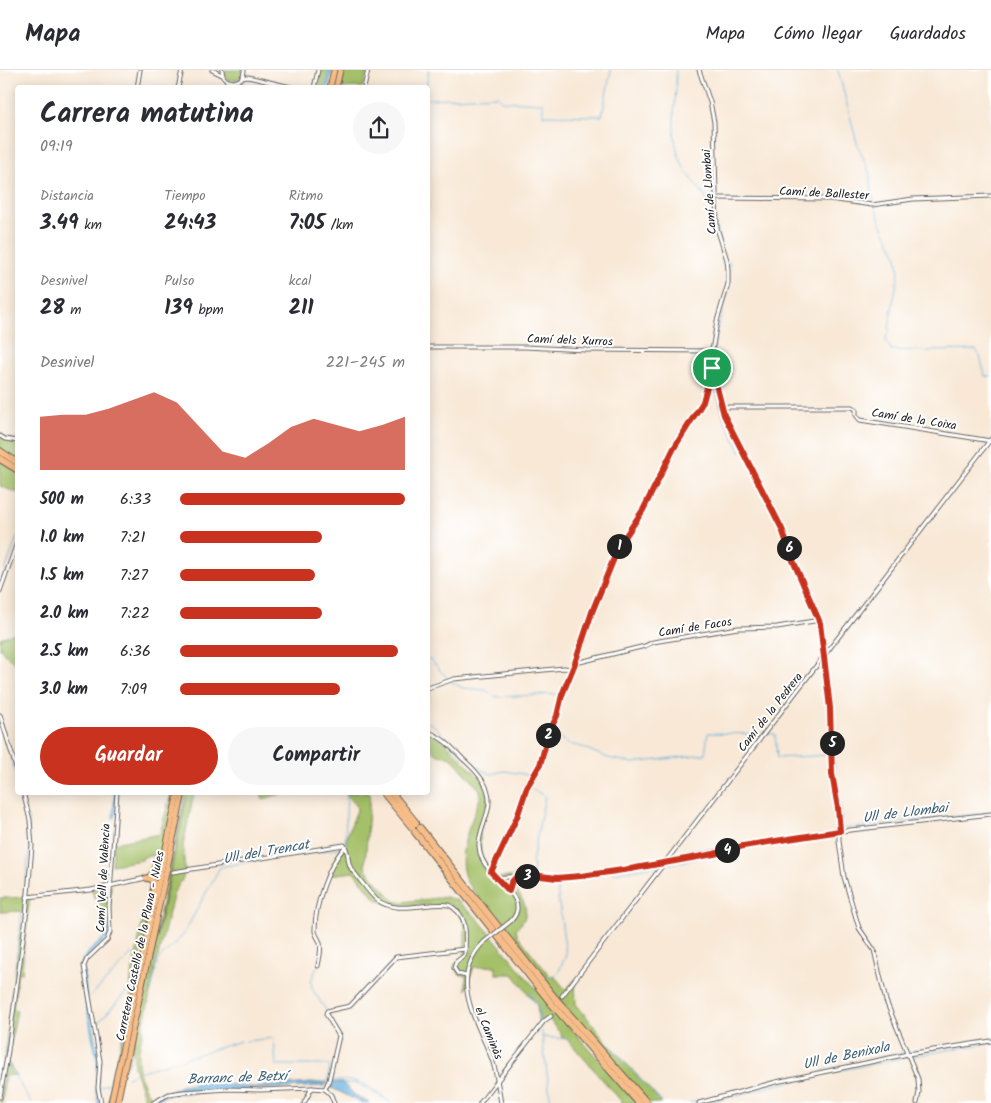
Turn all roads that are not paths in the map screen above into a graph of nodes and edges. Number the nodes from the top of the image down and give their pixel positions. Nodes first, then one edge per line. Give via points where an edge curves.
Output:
1 (140, 70) edge
2 (182, 70) edge
3 (217, 70) edge
4 (318, 70) edge
5 (334, 70) edge
6 (340, 70) edge
7 (368, 70) edge
8 (699, 70) edge
9 (245, 71) edge
10 (248, 77) junction
11 (242, 78) junction
12 (227, 81) junction
13 (235, 84) edge
14 (138, 85) edge
15 (179, 85) edge
16 (226, 85) edge
17 (278, 85) edge
18 (315, 85) edge
19 (331, 85) edge
20 (337, 85) edge
21 (365, 85) edge
22 (991, 196) edge
23 (716, 198) junction
24 (430, 347) edge
25 (712, 351) junction
26 (712, 368) junction
27 (722, 407) junction
28 (0, 436) edge
29 (991, 440) edge
30 (15, 441) edge
31 (0, 451) edge
32 (0, 459) edge
33 (15, 461) edge
34 (15, 468) edge
35 (15, 548) edge
36 (0, 591) edge
37 (820, 620) junction
38 (823, 657) junction
39 (575, 663) junction
40 (571, 669) junction
41 (430, 687) edge
42 (0, 715) edge
43 (430, 733) edge
44 (15, 764) edge
45 (24, 795) edge
46 (117, 795) edge
47 (177, 795) edge
48 (177, 795) edge
49 (183, 795) edge
50 (386, 795) edge
51 (393, 795) edge
52 (991, 814) edge
53 (416, 828) junction
54 (840, 831) junction
55 (345, 847) junction
56 (665, 862) junction
57 (173, 872) dead end
58 (491, 872) junction
59 (517, 876) junction
60 (146, 878) junction
61 (496, 878) junction
62 (111, 885) junction
63 (509, 891) junction
64 (27, 897) junction
65 (465, 949) junction
66 (318, 966) dead end
67 (466, 976) junction
68 (136, 988) junction
69 (562, 996) dead end
70 (551, 1016) dead end
71 (991, 1041) edge
72 (909, 1056) junction
73 (497, 1082) junction
74 (312, 1088) junction
75 (325, 1089) junction
76 (0, 1097) edge
77 (100, 1103) edge
78 (111, 1103) edge
79 (116, 1103) edge
80 (153, 1103) edge
81 (304, 1103) edge
82 (334, 1103) edge
83 (480, 1103) edge
84 (501, 1103) edge
85 (639, 1103) edge
86 (647, 1103) edge
87 (699, 1103) edge
88 (917, 1103) edge

1 - 14 street
2 - 15 street
3 - 12 street
4 - 18 street
5 - 19 main road
6 - 20 main road
7 - 21 street
8 - 23 street, Camí de Llombai via 714,122
9 - 10 street
9 - 11 street
10 - 11 street
10 - 17 street
11 - 13 street
12 - 13 street
12 - 16 street
22 - 23 street, Camí de Ballester via 913,199 872,205 830,200
23 - 25 street, Camí de Llombai via 717,228 727,260 728,278
24 - 25 street, Camí dels Xurros
25 - 26 street, Camí de Llombai
26 - 27 street, Camí de Llombai
26 - 39 street via 703,402 674,448 643,510 619,546
27 - 29 street, Camí de la Coixa via 852,407 860,420
27 - 37 street, Camí de Llombai via 782,529
28 - 30 street
29 - 38 street, Camí de la Pedrera
31 - 33 highway
32 - 34 highway
35 - 36 street
37 - 38 street, Camí de Llombai
37 - 39 street, Camí de Facos via 777,627 738,628 653,642
38 - 54 street, Camí de Llombai
38 - 56 street, Camí de la Pedrera
39 - 40 street
40 - 41 street via 454,679
40 - 58 street via 540,765 527,787
42 - 44 street
43 - 58 street, el Caminàs via 445,740 487,787 488,808 479,839 481,858
45 - 64 street via 32,846
46 - 62 street, Camí Vell de València
47 - 60 main road via 157,870
48 - 68 main road, Carretera Castelló de la Plana - Nules
49 - 79 main road, Carretera Castelló de la Plana - Nules
50 - 53 highway
51 - 53 highway
52 - 54 street
53 - 85 highway via 538,988
53 - 86 highway
54 - 56 street
54 - 72 street, Camí de Llombai via 844,877 860,928 874,950 886,1001
55 - 57 street
55 - 65 street via 348,864 380,901 395,908 453,906 465,921
55 - 66 street via 336,859 317,908 314,930 321,949
56 - 59 street via 581,876
56 - 69 street, Camí de la Pedrera
58 - 61 street, el Caminàs
59 - 61 street
59 - 63 street
60 - 62 street
60 - 68 main road via 152,880 153,887
61 - 63 street, el Caminàs
62 - 64 street
62 - 77 street, Camí Vell de València via 109,936 84,966 100,1061
63 - 67 street, el Caminàs, bridge via 517,902 515,916 474,954
64 - 76 street
65 - 67 street via 465,955 454,968 458,974
65 - 75 street via 396,957 350,1006 327,1011 339,1036
67 - 73 street, el Caminàs via 469,1007 491,1058
68 - 78 main road, Carretera Castelló de la Plana - Nules
70 - 73 street
71 - 72 street
72 - 87 street via 776,1082
72 - 88 street, Camí de Llombai via 918,1079 920,1092
73 - 83 street
73 - 84 street, el Caminàs
74 - 75 street
74 - 80 street via 183,1092 169,1094
74 - 81 street
75 - 82 street

